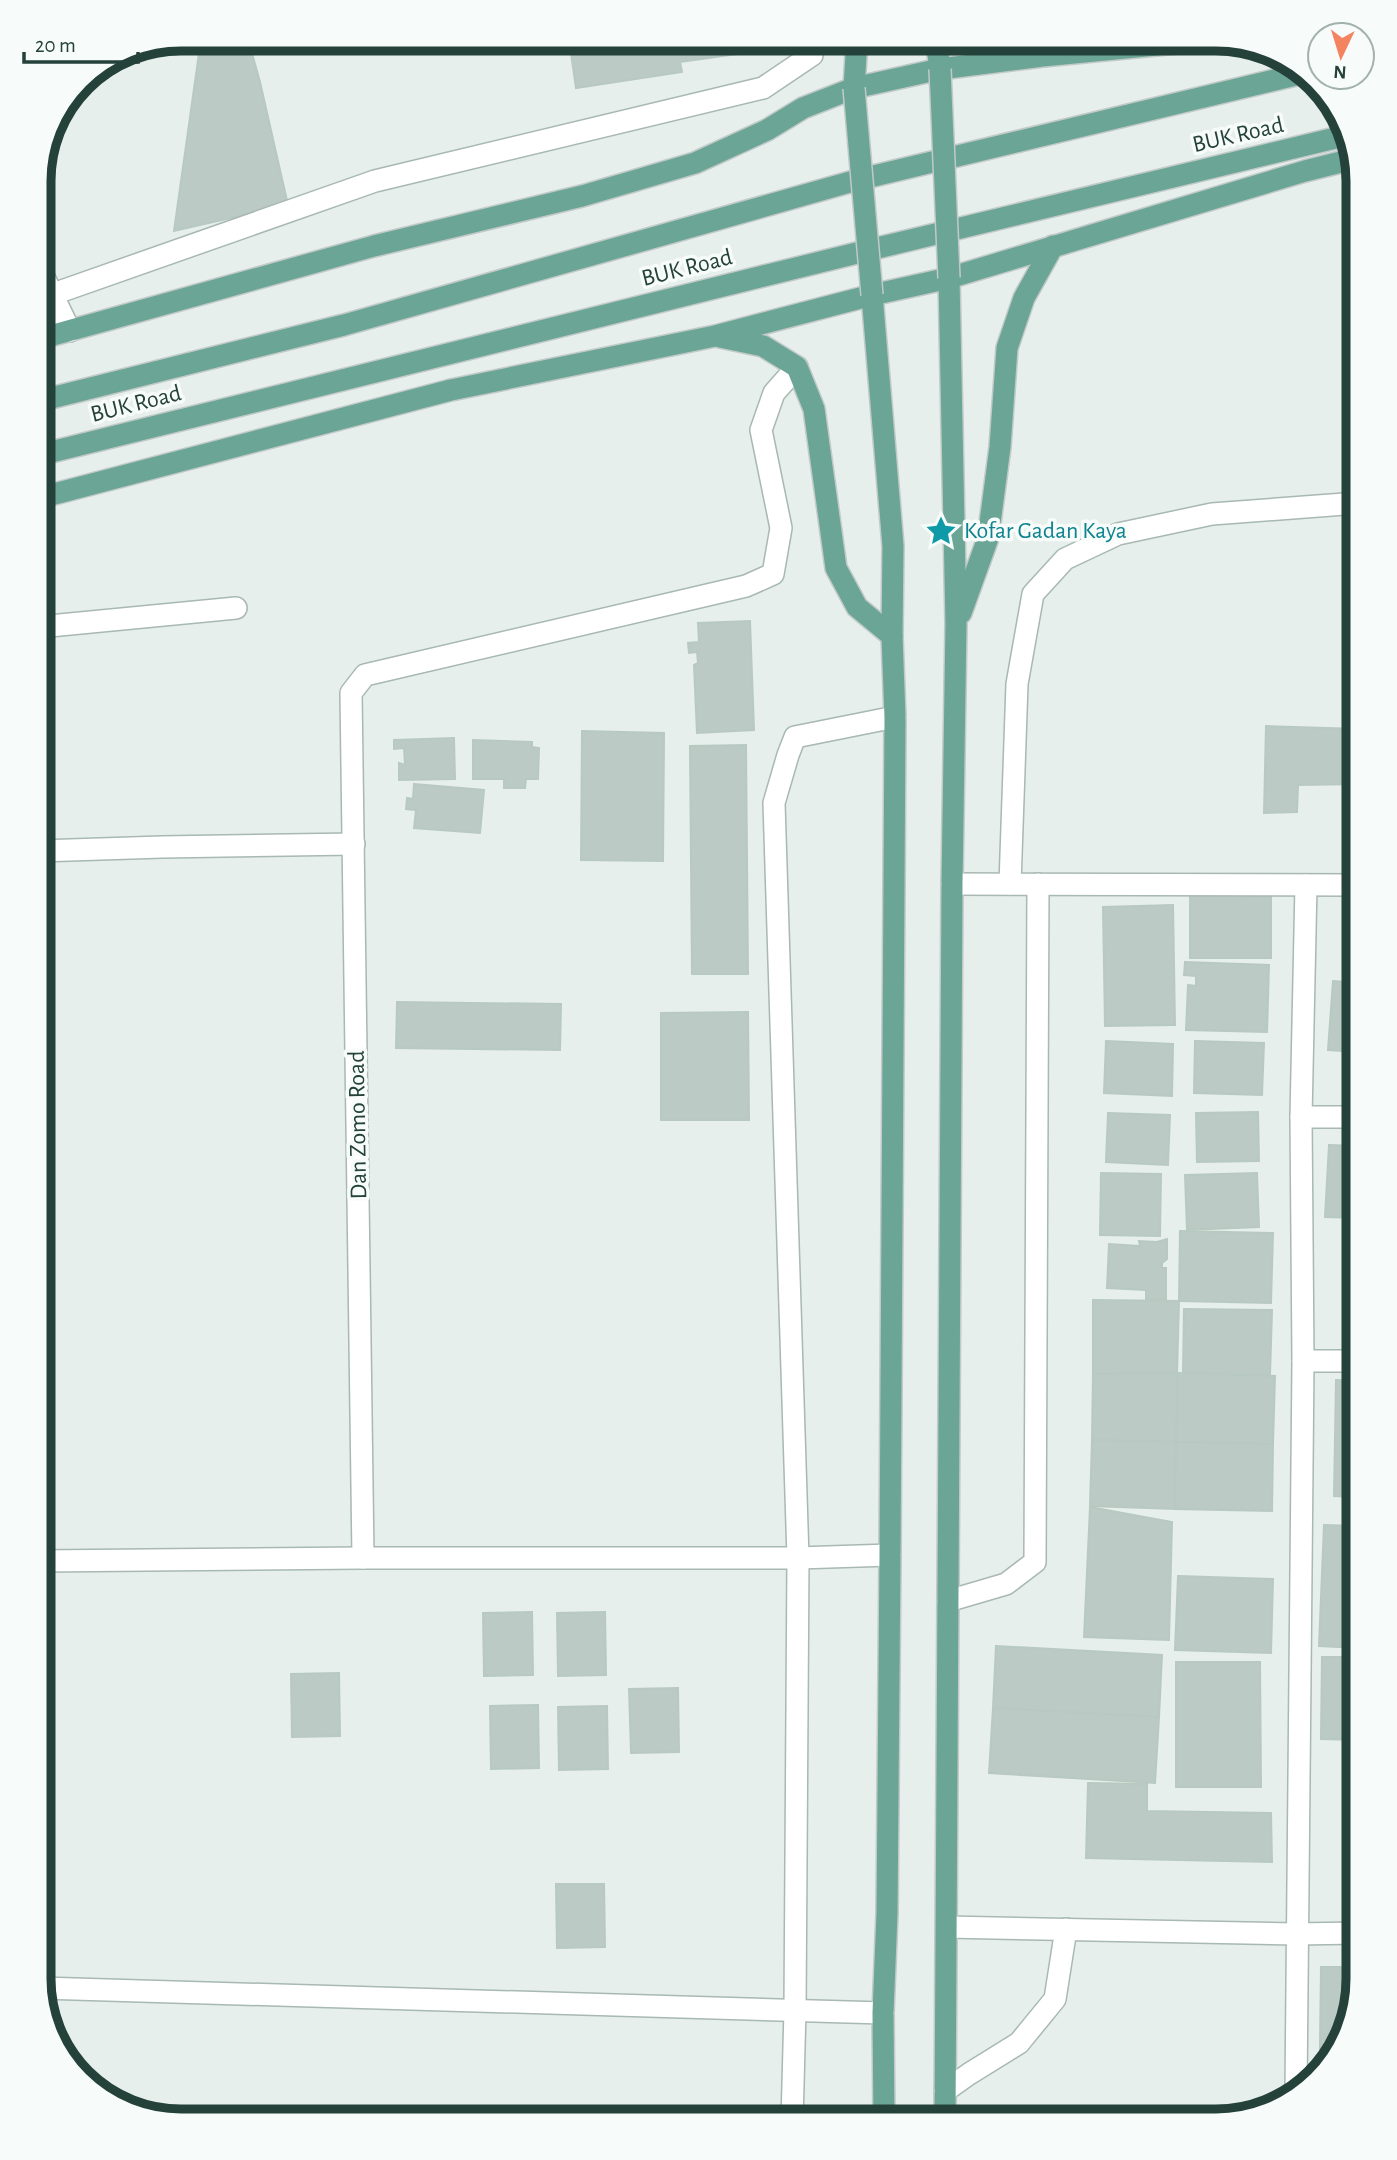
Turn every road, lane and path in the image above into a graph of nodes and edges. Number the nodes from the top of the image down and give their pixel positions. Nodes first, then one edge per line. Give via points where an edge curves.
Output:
1 (812, 51) edge
2 (856, 51) edge
3 (938, 51) edge
4 (1049, 51) edge
5 (1094, 51) edge
6 (1042, 56) junction
7 (940, 69) junction
8 (1293, 76) edge
9 (854, 88) junction
10 (1338, 137) edge
11 (1345, 161) edge
12 (1053, 246) junction
13 (949, 278) junction
14 (51, 295) edge
15 (872, 295) junction
16 (51, 305) edge
17 (70, 331) junction
18 (51, 336) edge
19 (715, 336) junction
20 (797, 366) junction
21 (51, 398) edge
22 (51, 452) edge
23 (51, 495) edge
24 (1346, 504) edge
25 (236, 608) dead end
26 (956, 624) junction
27 (51, 626) edge
28 (892, 636) junction
29 (895, 717) junction
30 (354, 844) junction
31 (51, 851) edge
32 (952, 884) junction
33 (1010, 884) junction
34 (1038, 884) junction
35 (1306, 885) junction
36 (1346, 885) edge
37 (1301, 1117) junction
38 (1346, 1117) edge
39 (1303, 1361) junction
40 (1346, 1361) edge
41 (891, 1555) junction
42 (363, 1558) junction
43 (798, 1558) junction
44 (51, 1560) edge
45 (947, 1601) junction
46 (947, 1927) junction
47 (1066, 1929) junction
48 (1346, 1933) edge
49 (1296, 1934) junction
50 (51, 1988) edge
51 (795, 2010) junction
52 (883, 2013) junction
53 (1296, 2082) edge
54 (945, 2091) junction
55 (792, 2109) edge
56 (884, 2109) edge
57 (945, 2109) edge

1 - 14 street via 762,88 375,181
2 - 9 main road
3 - 7 main road
4 - 6 street
5 - 6 main road
6 - 7 main road
7 - 9 main road
7 - 13 main road, bridge
8 - 21 main road, BUK Road via 857,180 344,325
9 - 15 main road, bridge
9 - 17 main road via 803,108 695,163
10 - 22 main road, BUK Road
11 - 12 main road
12 - 13 main road
12 - 26 main road via 1024,298 1007,348 988,538
13 - 15 main road
13 - 26 main road
15 - 19 main road
15 - 28 main road via 893,546
16 - 17 street
17 - 18 main road
19 - 20 main road via 763,346
19 - 23 main road via 451,390
20 - 28 main road via 814,409 836,568 857,607
20 - 30 street, Dan Zomo Road via 774,393 761,430 781,528 773,574 746,586 365,675 351,692
24 - 33 street via 1212,514 1118,534 1065,559 1033,594 1017,684
25 - 27 street
26 - 32 main road
28 - 29 main road
29 - 41 main road
29 - 43 street via 795,737 774,803
30 - 31 street
30 - 42 street, Dan Zomo Road
32 - 33 street
32 - 45 main road
33 - 34 street
34 - 35 street
34 - 45 street via 1035,1562 1006,1584
35 - 36 street
35 - 37 street
37 - 38 street
37 - 39 street
39 - 40 street
39 - 49 street
41 - 43 street
41 - 52 main road
42 - 43 street
42 - 44 street
43 - 51 street
45 - 46 main road
46 - 47 street
46 - 54 main road
47 - 49 street
47 - 54 street via 1055,1999 1019,2043
48 - 49 street
49 - 53 street
50 - 51 street
51 - 52 street
51 - 55 street
52 - 56 main road
54 - 57 main road

